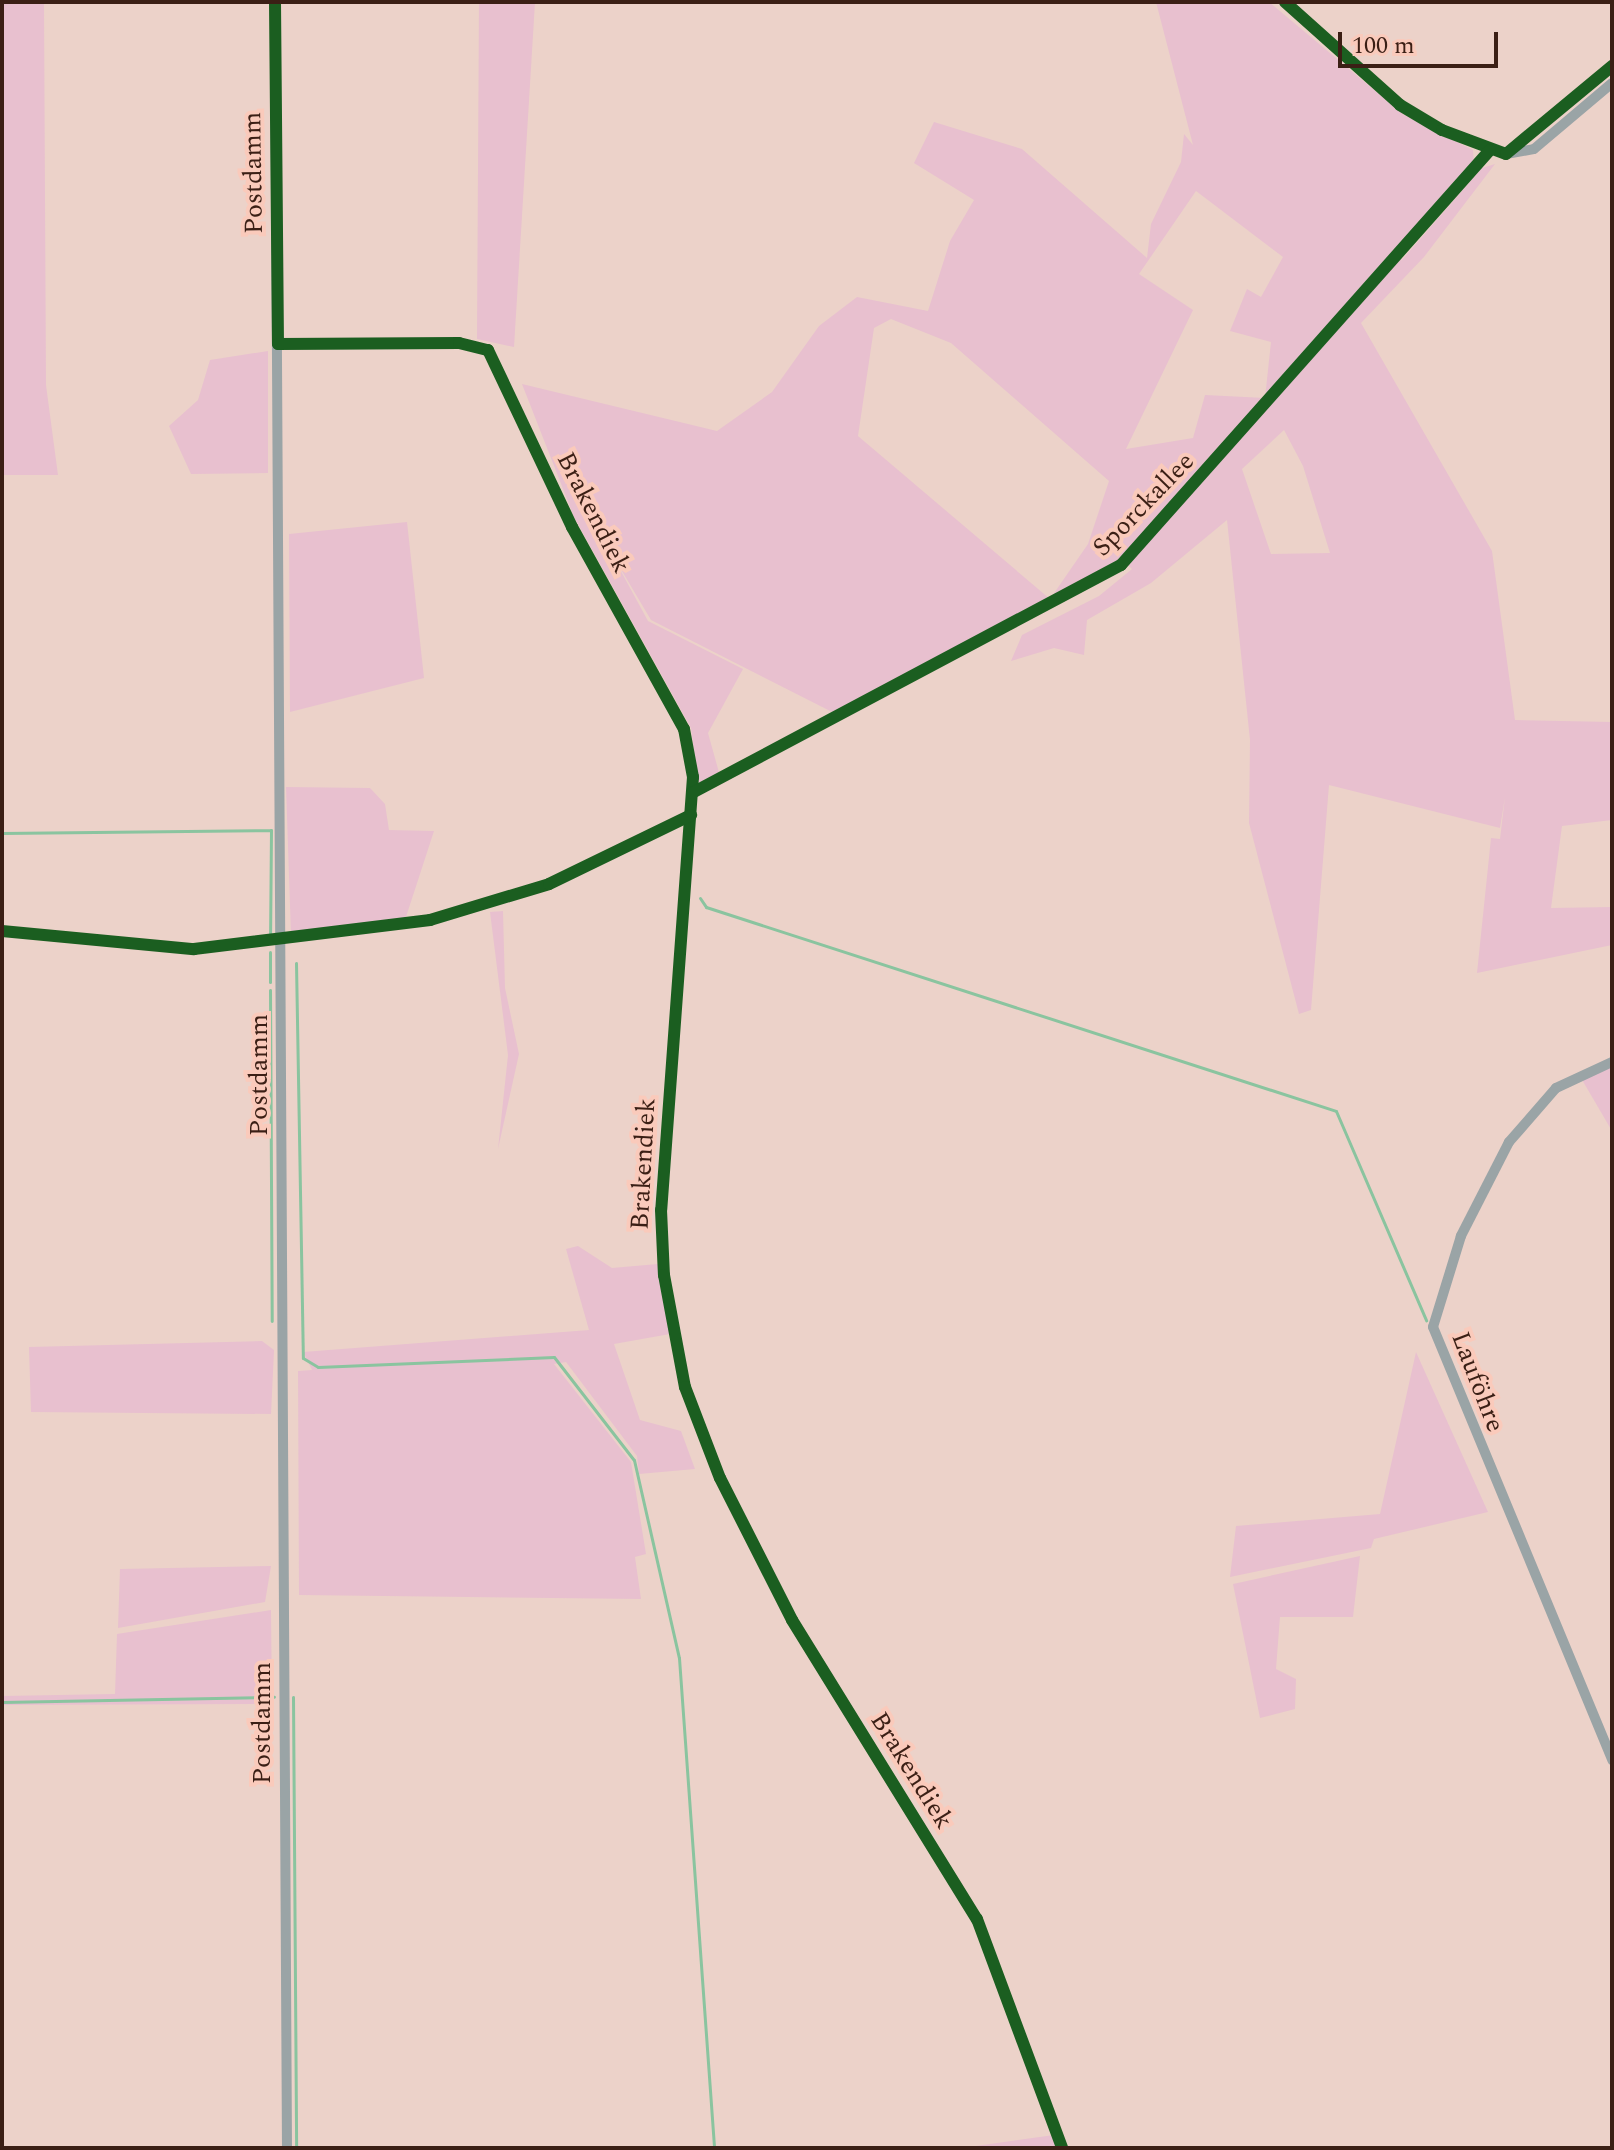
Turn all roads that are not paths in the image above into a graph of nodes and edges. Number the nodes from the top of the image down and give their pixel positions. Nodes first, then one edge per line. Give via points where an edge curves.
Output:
1 (275, 2) edge
2 (1285, 2) edge
3 (1612, 83) edge
4 (1490, 150) junction
5 (278, 344) junction
6 (692, 793) junction
7 (1612, 1062) edge
8 (1612, 1760) edge
9 (287, 2148) edge
10 (1062, 2148) edge

1 - 5 street, Postdamm
2 - 4 street via 1400,105
3 - 4 street via 1534,149 1516,155
4 - 6 street, Sporckallee via 1121,565
5 - 6 street, Brakendiek via 459,343 488,350 498,361 572,527 684,729
5 - 9 street, Postdamm
6 - 10 street, Brakendiek via 661,1210 664,1275 685,1387 785,1608 977,1919
7 - 8 street, Lauföhre via 1556,1088 1509,1142 1461,1236 1433,1327

